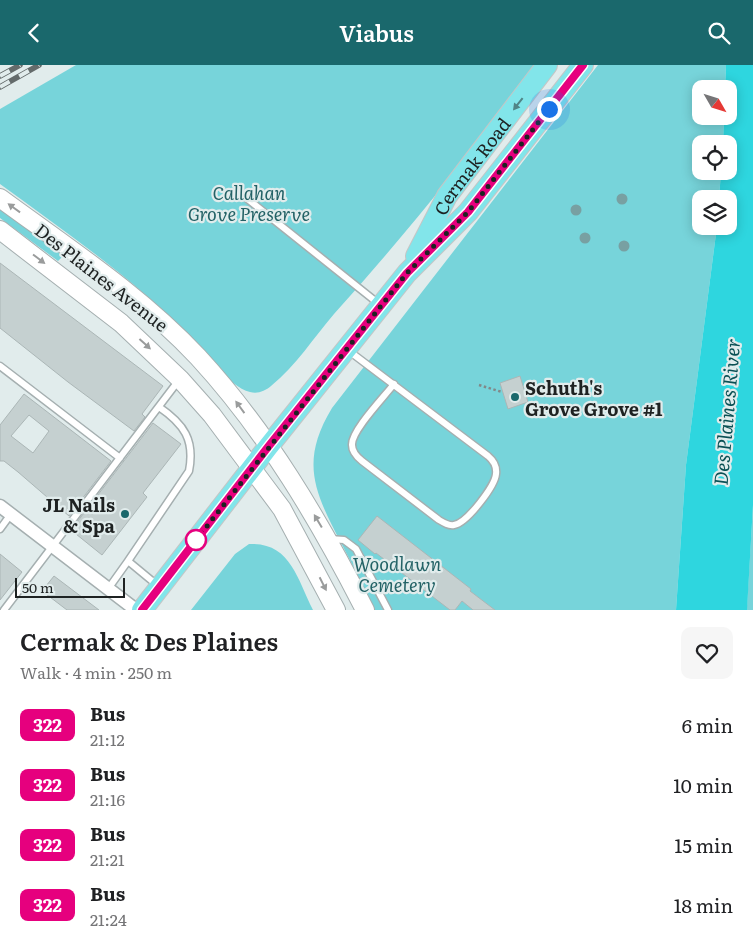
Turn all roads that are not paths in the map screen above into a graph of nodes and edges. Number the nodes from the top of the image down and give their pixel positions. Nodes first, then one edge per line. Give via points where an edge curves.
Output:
1 (547, 65) edge
2 (583, 65) edge
3 (245, 197) dead end
4 (0, 198) edge
5 (0, 230) edge
6 (407, 273) junction
7 (381, 305) junction
8 (346, 349) junction
9 (0, 366) edge
10 (180, 379) junction
11 (394, 385) junction
12 (158, 407) junction
13 (268, 447) junction
14 (120, 457) junction
15 (252, 469) junction
16 (0, 506) edge
17 (11, 514) junction
18 (0, 529) edge
19 (329, 539) junction
20 (53, 546) junction
21 (128, 561) junction
22 (160, 587) junction
23 (108, 589) junction
24 (4, 610) edge
25 (136, 610) edge
26 (142, 610) edge
27 (336, 610) edge
28 (365, 610) edge
29 (388, 610) edge

1 -> 6 main road, Cermak Road via 447,196
2 - 6 main road, Cermak Road via 468,212
3 - 7 lane
13 -> 4 main road, Des Plaines Avenue via 232,396 167,327 110,278
5 -> 10 main road, Des Plaines Avenue via 95,301
6 - 7 main road, Cermak Road
7 - 8 main road, Cermak Road
8 - 11 lane
8 - 13 main road, Cermak Road
9 - 14 lane
10 - 12 lane
10 - 15 main road, Des Plaines Avenue
11 - 11 lane via 496,465 493,483 462,522 450,525 439,520 353,451 357,432
12 - 14 lane
12 - 21 lane via 181,425 192,455 189,471
13 - 15 main road, Cermak Road
19 -> 13 main road, Des Plaines Avenue via 299,489
14 - 20 lane
15 - 22 main road, Cermak Road
15 -> 27 main road, Des Plaines Avenue via 297,535
16 - 17 street
17 - 18 lane
17 - 20 street
19 - 28 main road, Des Plaines Avenue
19 - 29 lane via 344,540 356,549
20 - 23 street
20 - 24 lane
21 - 22 lane
21 - 23 lane
22 - 26 main road, Cermak Road
23 - 25 street

